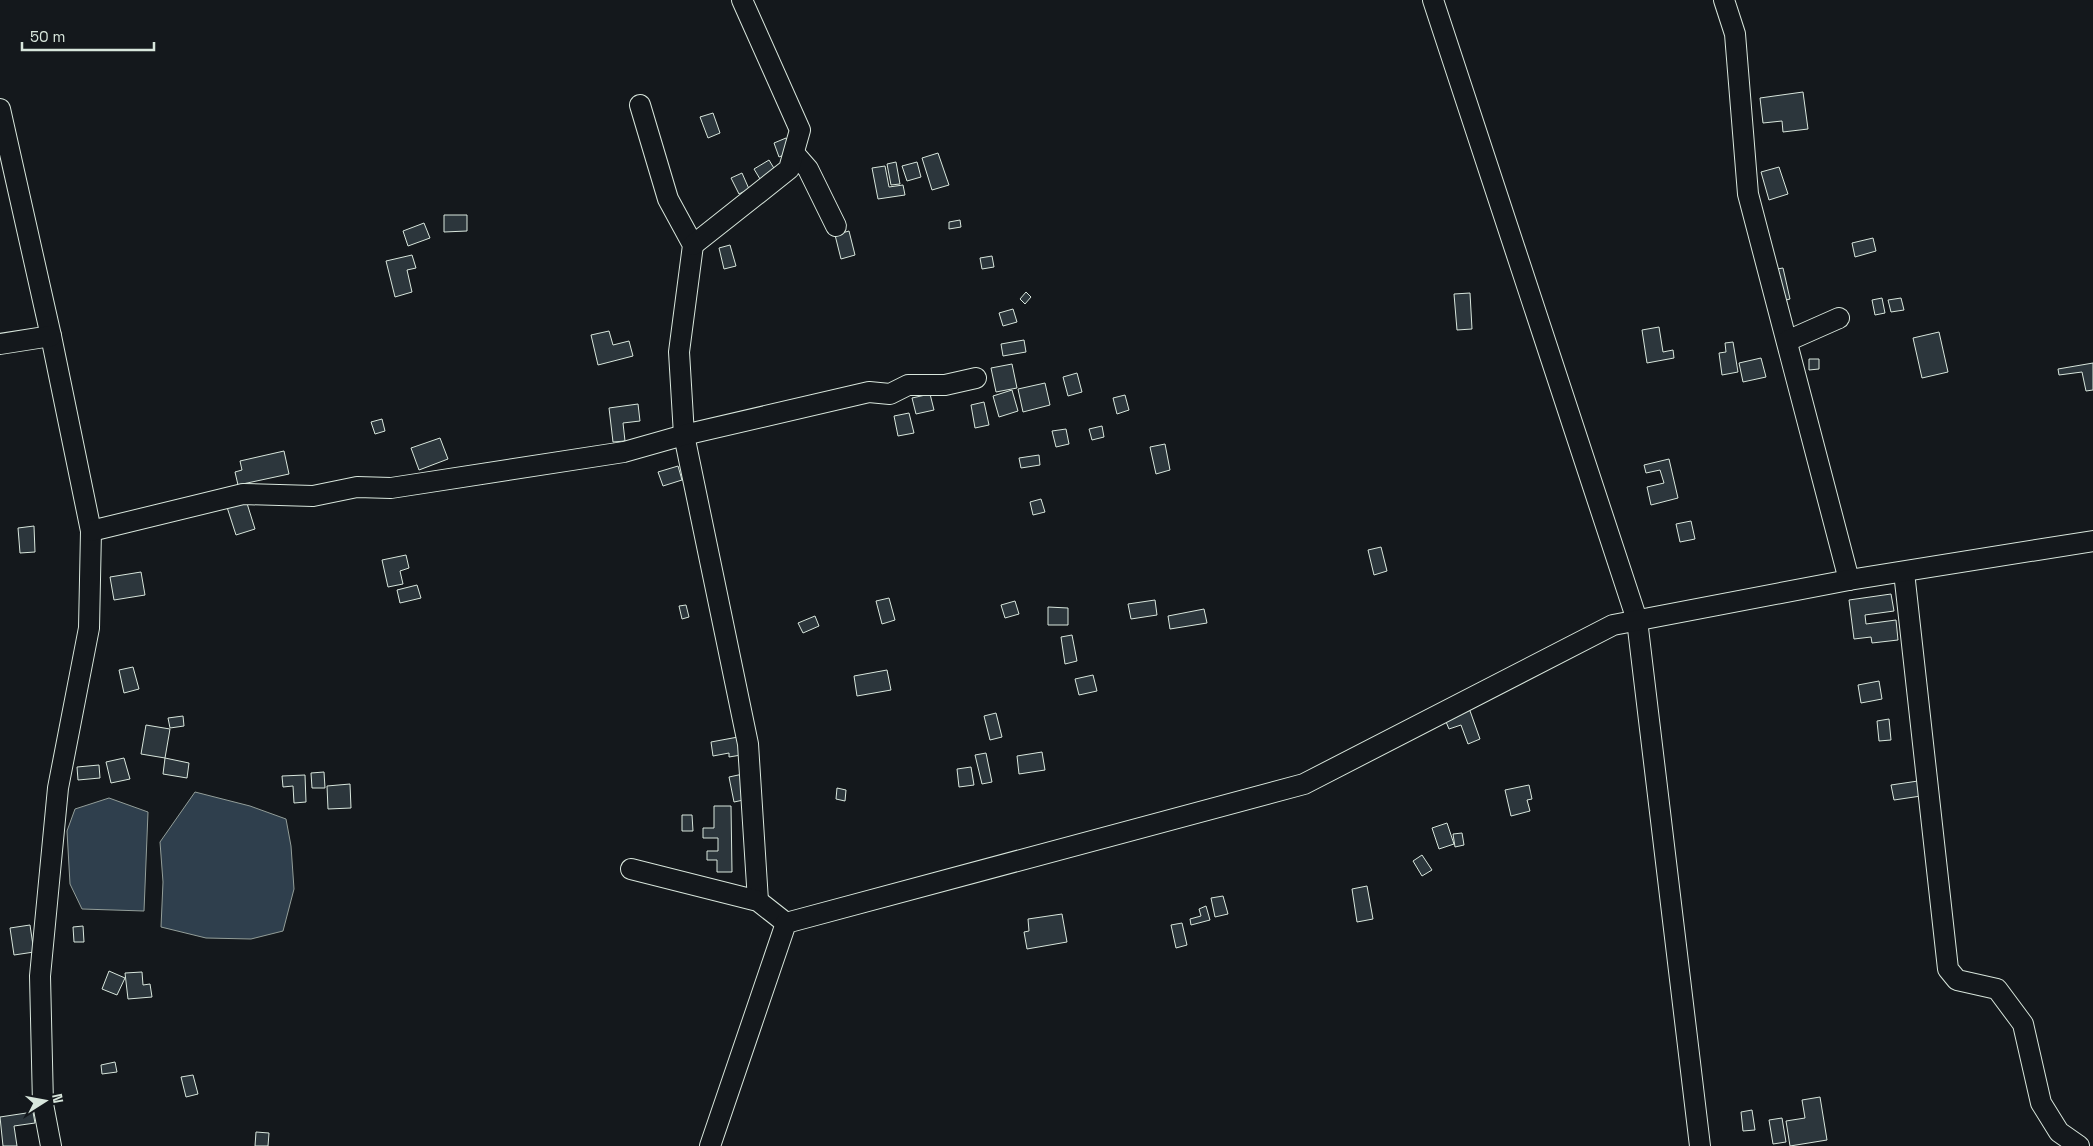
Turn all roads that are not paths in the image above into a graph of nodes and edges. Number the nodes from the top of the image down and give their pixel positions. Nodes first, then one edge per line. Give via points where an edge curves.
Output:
1 (742, 0) edge
2 (1434, 0) edge
3 (1724, 0) edge
4 (640, 104) dead end
5 (0, 109) edge
6 (794, 154) junction
7 (836, 226) dead end
8 (693, 245) junction
9 (1839, 318) dead end
10 (51, 336) junction
11 (1787, 341) junction
12 (0, 344) edge
13 (976, 378) dead end
14 (684, 436) junction
15 (91, 531) junction
16 (2093, 541) edge
17 (1904, 572) junction
18 (1849, 580) junction
19 (1637, 620) junction
20 (631, 869) dead end
21 (758, 901) junction
22 (786, 923) junction
23 (51, 1146) edge
24 (710, 1146) edge
25 (1700, 1146) edge
26 (2078, 1146) edge

1 - 6 street via 800,130
2 - 19 street
3 - 11 street via 1735,34 1748,194
4 - 8 street via 668,199
5 - 10 street
6 - 7 street via 808,169
6 - 8 street via 789,169
8 - 14 street via 679,352
9 - 11 street
10 - 12 street
10 - 15 street
11 - 18 street
13 - 14 street via 946,385 908,385 890,394 869,392
14 - 15 street via 624,452 391,488 356,488 313,496 243,494
14 - 21 street via 748,744
15 - 23 street via 90,628 58,788 40,976 43,1104
16 - 17 street
17 - 18 street
17 - 26 street via 1948,969 1956,980 1997,988 2023,1024 2041,1103 2059,1132
18 - 19 street
19 - 22 street via 1613,625 1304,784
19 - 25 street
20 - 21 street
21 - 22 street
22 - 24 street

